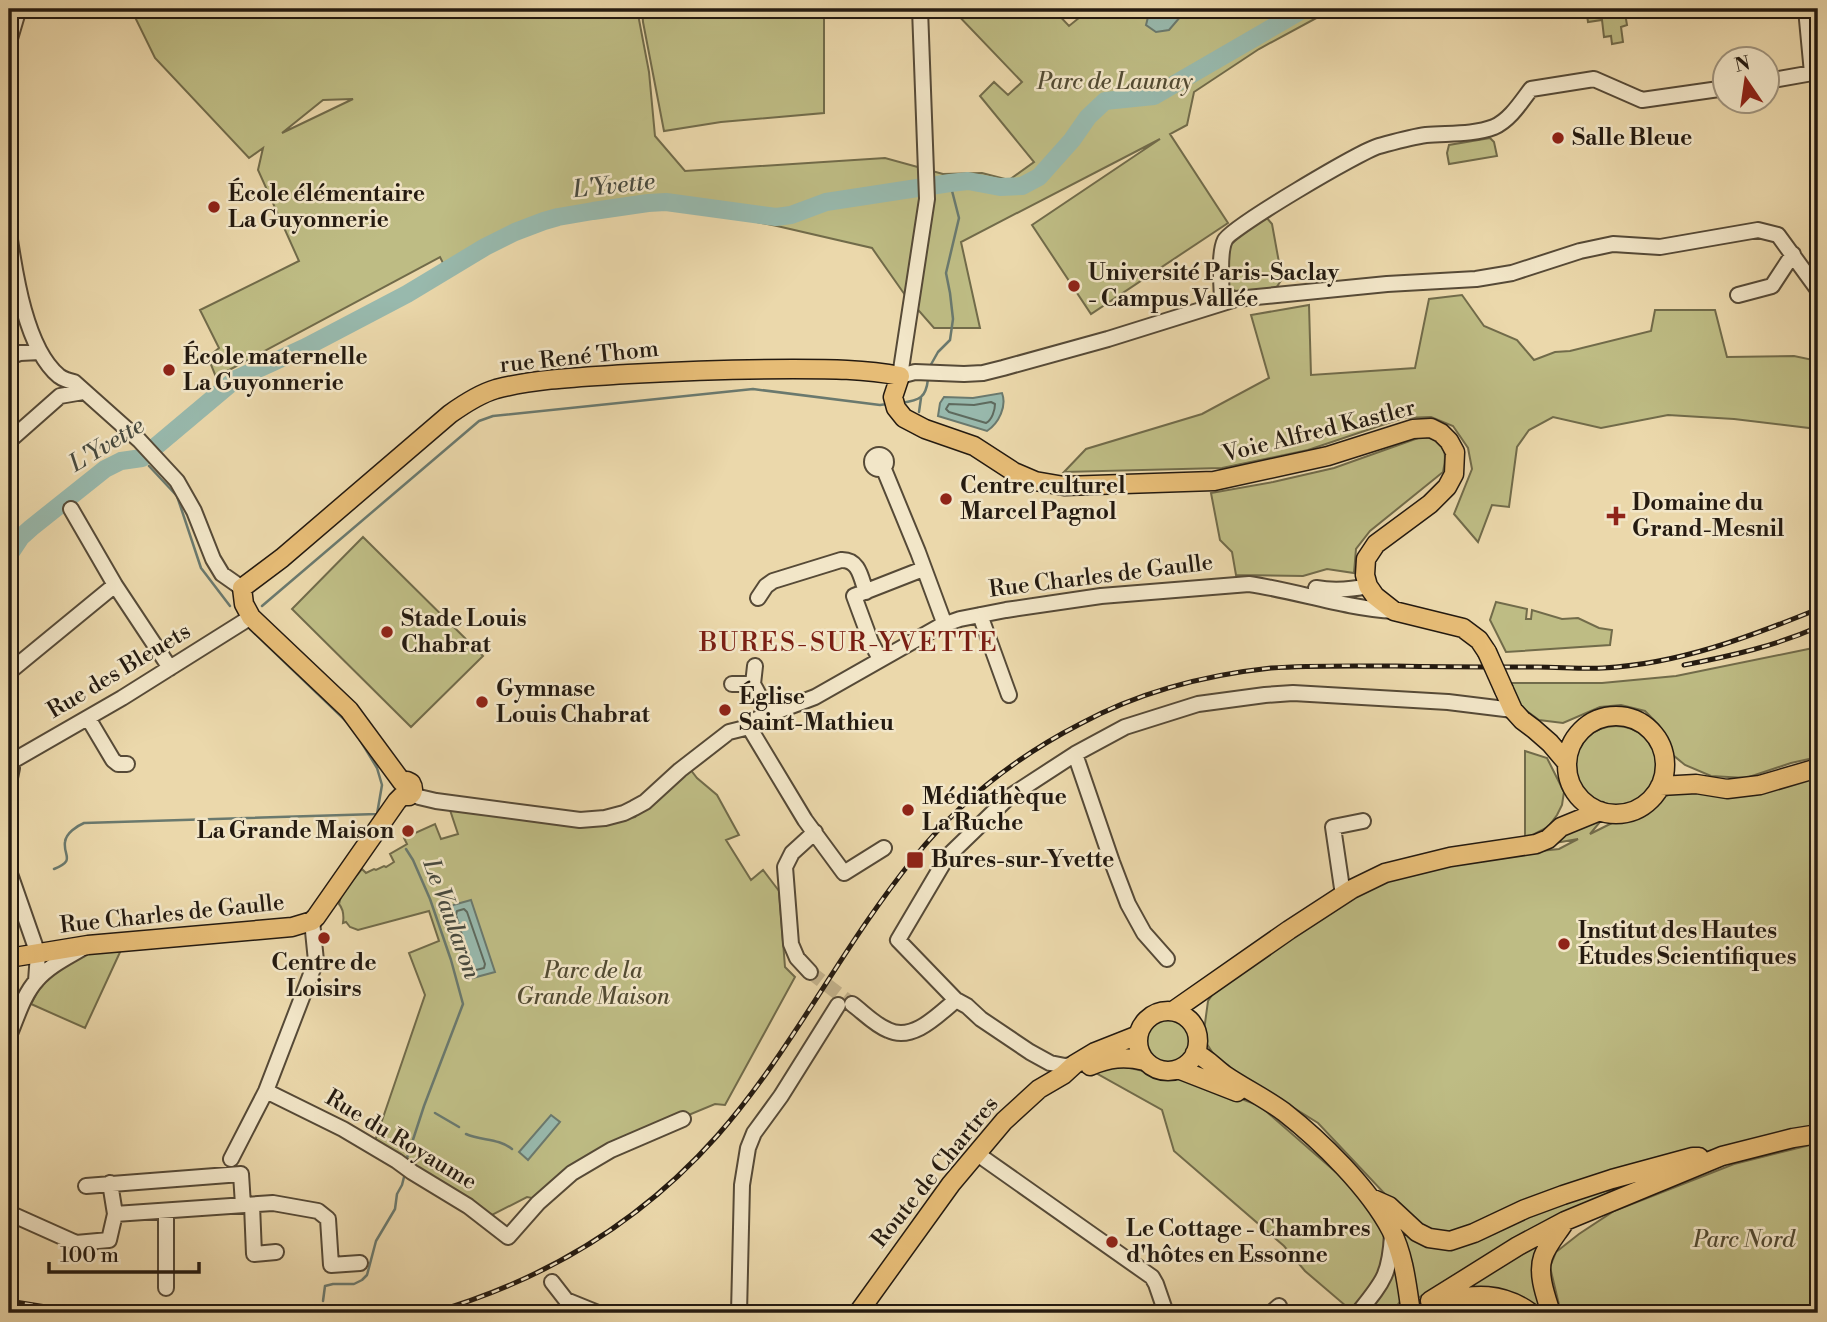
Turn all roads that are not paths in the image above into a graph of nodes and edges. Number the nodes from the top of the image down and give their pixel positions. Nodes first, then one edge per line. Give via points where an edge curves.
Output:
1 (17, 9) edge
2 (1807, 9) edge
3 (920, 11) edge
4 (9, 42) edge
5 (1815, 72) edge
6 (1782, 78) edge
7 (1712, 90) edge
8 (9, 233) edge
9 (1793, 254) junction
10 (1818, 290) edge
11 (1738, 295) dead end
12 (1222, 303) junction
13 (40, 352) junction
14 (9, 357) edge
15 (900, 376) junction
16 (61, 378) junction
17 (83, 392) junction
18 (60, 396) junction
19 (9, 441) edge
20 (883, 467) dead end
21 (71, 509) dead end
22 (923, 569) junction
23 (115, 585) junction
24 (1368, 586) junction
25 (1269, 587) junction
26 (242, 588) junction
27 (860, 594) junction
28 (758, 598) dead end
29 (1394, 611) junction
30 (979, 615) junction
31 (251, 617) junction
32 (942, 626) junction
33 (880, 660) junction
34 (755, 666) dead end
35 (170, 668) junction
36 (9, 672) edge
37 (732, 684) dead end
38 (753, 684) junction
39 (1009, 695) dead end
40 (1513, 710) junction
41 (774, 713) junction
42 (88, 718) junction
43 (749, 727) junction
44 (1534, 729) junction
45 (1579, 733) junction
46 (1075, 754) junction
47 (9, 762) edge
48 (1567, 763) junction
49 (1664, 763) junction
50 (127, 764) dead end
51 (1818, 768) edge
52 (9, 783) edge
53 (1696, 784) junction
54 (1660, 786) junction
55 (405, 790) junction
56 (1574, 790) junction
57 (1600, 811) junction
58 (1363, 821) dead end
59 (1561, 827) junction
60 (815, 832) junction
61 (884, 848) dead end
62 (9, 871) edge
63 (1343, 895) junction
64 (312, 921) junction
65 (88, 945) junction
66 (38, 954) junction
67 (9, 958) edge
68 (1167, 959) dead end
69 (49, 970) junction
70 (810, 972) tunnel mouth
71 (36, 981) junction
72 (1206, 987) junction
73 (956, 1000) junction
74 (1172, 1011) junction
75 (1194, 1026) junction
76 (1138, 1035) junction
77 (9, 1036) edge
78 (1030, 1052) junction
79 (1195, 1054) junction
80 (1145, 1061) junction
81 (1178, 1069) junction
82 (1063, 1073) junction
83 (266, 1091) junction
84 (1258, 1095) junction
85 (683, 1119) dead end
86 (1818, 1134) edge
87 (976, 1153) junction
88 (1722, 1156) junction
89 (231, 1159) dead end
90 (110, 1184) junction
91 (86, 1186) dead end
92 (1371, 1198) junction
93 (248, 1205) junction
94 (166, 1211) junction
95 (9, 1213) edge
96 (115, 1214) junction
97 (1565, 1221) junction
98 (9, 1223) edge
99 (1392, 1232) junction
100 (51, 1243) dead end
101 (275, 1252) dead end
102 (359, 1263) dead end
103 (552, 1282) dead end
104 (166, 1288) dead end
105 (1430, 1301) junction
106 (581, 1307) junction
107 (565, 1313) edge
108 (598, 1313) edge
109 (739, 1313) edge
110 (858, 1313) edge
111 (1166, 1313) edge
112 (1358, 1313) edge
113 (1411, 1313) edge
114 (1531, 1313) edge
115 (1551, 1313) edge

1 - 4 street
2 - 5 street
3 - 15 street via 927,199
5 - 6 street
7 - 12 street via 1642,100 1594,79 1542,87 1531,89 1495,126 1453,135 1424,135 1371,149 1230,233 1222,256
8 - 13 street via 29,328
9 - 10 street
9 - 11 street via 1772,286
9 - 12 street via 1778,235 1758,230 1660,247 1613,244 1512,274 1476,279
12 - 15 street via 1015,366 983,373
13 - 14 street
13 - 16 street
15 - 24 main road, Voie Alfred Kastler via 894,403 904,418 974,446 1035,481 1064,486 1215,481 1328,456 1413,429 1432,428 1455,452 1454,474 1430,503 1370,551 1365,566
15 - 26 main road, rue René Thom via 824,369 699,370 538,381 496,389 450,414
16 - 17 street
16 - 18 street
17 - 18 street
17 - 26 street via 139,440 177,481 222,574
18 - 19 street
20 - 22 street
21 - 23 street
22 - 27 street
22 - 32 street
23 - 35 street
23 - 36 street
24 - 25 street, Rue Charles de Gaulle via 1331,591
24 - 29 main road, Rue Charles de Gaulle
25 - 29 street, Rue Charles de Gaulle
25 - 30 street, Rue Charles de Gaulle via 1226,585 1101,596
26 - 31 main road
27 - 28 street via 858,568 849,559 773,581
27 - 33 street
29 - 40 main road, Rue Charles de Gaulle, bridge via 1463,628 1479,640
30 - 32 street, Rue Charles de Gaulle
30 - 39 street
31 - 35 street, Rue des Bleuets
31 - 55 main road via 349,710
32 - 33 street, Rue Charles de Gaulle
33 - 41 street via 815,697
34 - 38 street
35 - 42 street, Rue des Bleuets
37 - 38 street
38 - 41 street via 766,708
40 - 44 main road, Rue Charles de Gaulle
40 - 46 street via 1357,696 1265,695 1198,704 1155,716
41 - 43 street
42 - 47 street, Rue des Bleuets
42 - 50 street via 113,760
43 - 55 street via 725,734 645,802 605,818 580,820 428,800
43 - 60 street
44 - 45 main road
44 - 48 main road, Rue Charles de Gaulle
45 - 48 main road
45 - 49 main road via 1600,719 1626,717 1649,729
46 - 68 street via 1128,904 1144,933
46 - 73 street via 1009,797 947,857 898,940
47 - 52 street
48 - 56 main road
49 - 53 main road
49 - 54 main road
51 - 53 main road via 1760,785 1727,789
53 - 54 main road
54 - 57 main road via 1639,808 1625,813
55 - 64 main road, Rue Charles de Gaulle
56 - 57 main road
56 - 59 main road
57 - 59 main road
58 - 63 street via 1333,827
59 - 63 main road via 1536,844 1385,873
60 - 61 street via 844,873
60 - 70 street via 792,853 785,867 792,944
62 - 66 street
63 - 72 main road
64 - 65 main road, Rue Charles de Gaulle via 292,927
64 - 83 street via 316,961
65 - 66 main road, Rue Charles de Gaulle
65 - 69 street
66 - 67 main road, Rue Charles de Gaulle
66 - 69 street
66 - 71 street
69 - 71 street
71 - 77 street
72 - 74 main road
72 - 75 main road
73 - 78 street
73 - 109 street via 921,1027 901,1033 887,1030 845,1004 754,1133 742,1185
74 - 75 main road
74 - 76 main road via 1154,1014
75 - 79 main road
76 - 80 main road via 1138,1049
76 - 82 main road, Route de Chartres via 1095,1052
78 - 82 street
78 - 82 street via 1058,1065
79 - 81 main road
79 - 84 main road
80 - 81 main road via 1163,1071
80 - 82 main road, Route de Chartres via 1110,1058
81 - 84 main road
82 - 87 main road, Route de Chartres via 1018,1108
83 - 85 street, Rue du Royaume via 397,1161 508,1237 572,1173 611,1150
83 - 89 street
84 - 92 main road via 1303,1129
86 - 88 main road
87 - 110 main road, Route de Chartres
87 - 111 street via 1152,1278
88 - 92 main road via 1693,1157 1612,1179 1450,1241 1417,1232 1389,1206
88 - 97 main road
90 - 91 street
90 - 93 street via 241,1174
90 - 96 street
92 - 99 main road
93 - 94 street
93 - 101 street via 254,1254
93 - 102 street via 272,1203 318,1211 328,1219 331,1265
94 - 96 street
94 - 104 street
95 - 96 street via 76,1243 109,1240
97 - 105 main road
97 - 115 main road via 1541,1261
98 - 100 street
99 - 112 street via 1385,1276
99 - 113 main road
103 - 106 street via 566,1300
105 - 113 street
105 - 114 main road via 1490,1296
106 - 107 street
106 - 108 street

